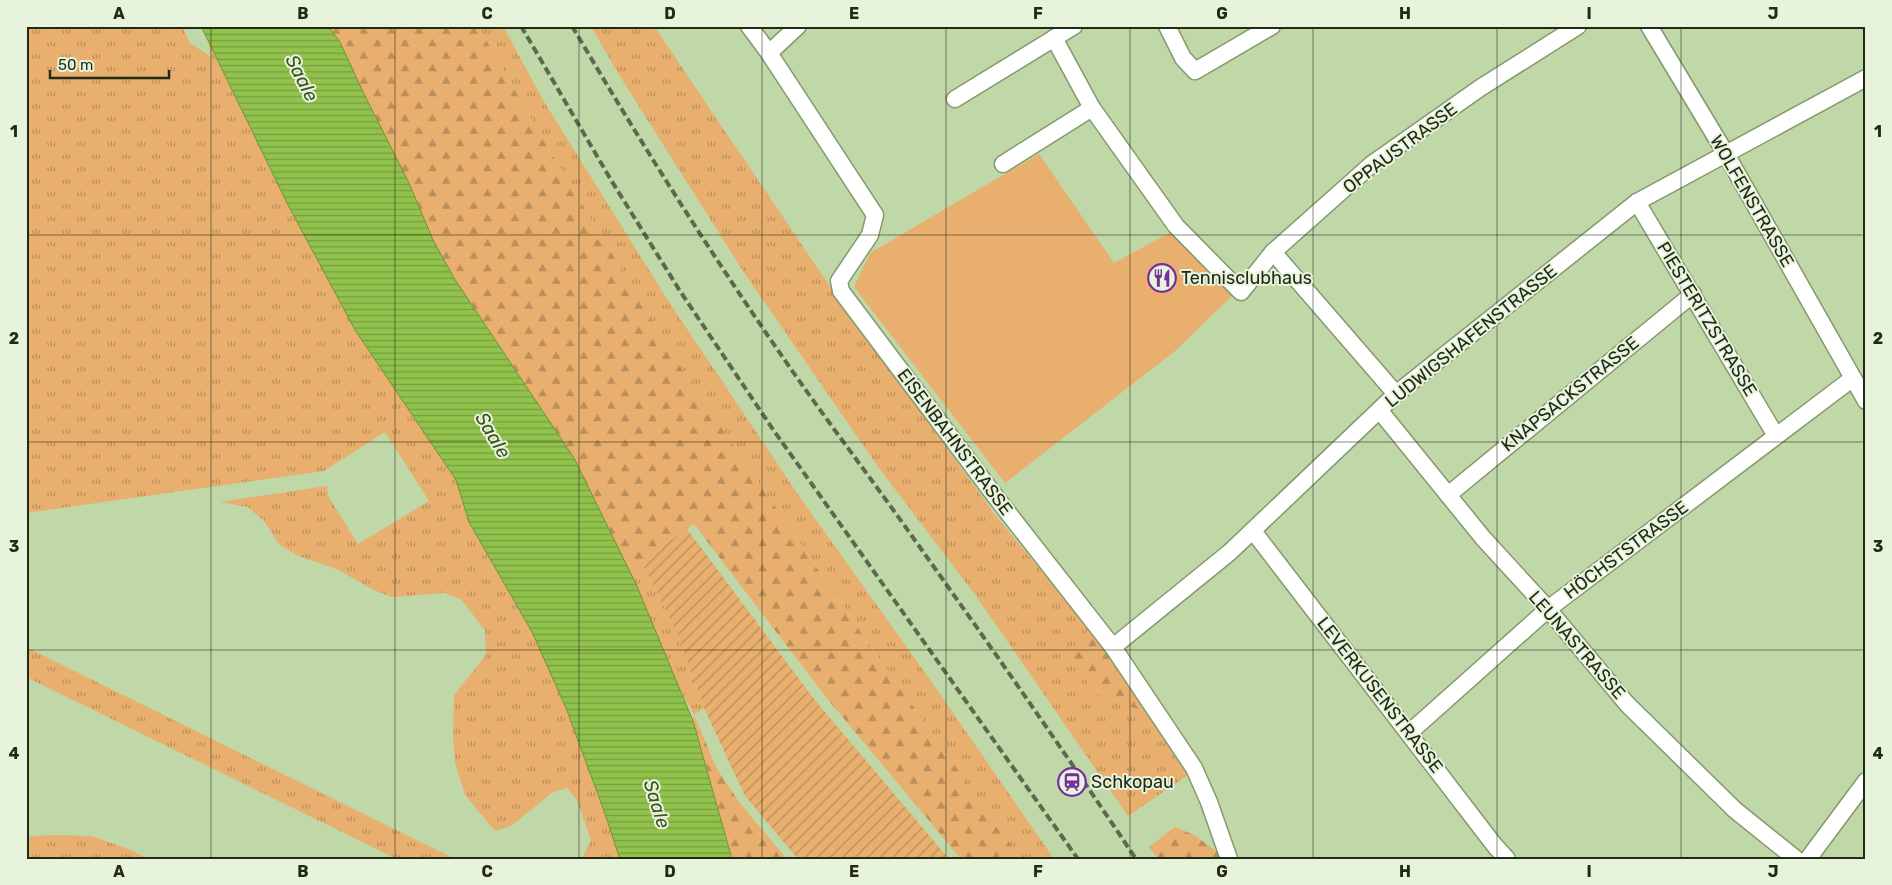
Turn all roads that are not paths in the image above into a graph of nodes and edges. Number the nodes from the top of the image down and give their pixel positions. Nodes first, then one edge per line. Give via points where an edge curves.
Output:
1 (749, 26) edge
2 (798, 26) edge
3 (1074, 26) edge
4 (1167, 26) edge
5 (1272, 26) edge
6 (1578, 26) edge
7 (1649, 26) edge
8 (1054, 38) junction
9 (769, 52) junction
10 (1866, 78) edge
11 (955, 99) dead end
12 (1092, 108) junction
13 (1726, 154) junction
14 (1003, 164) dead end
15 (1636, 202) junction
16 (1273, 252) junction
17 (1693, 294) junction
18 (1853, 378) junction
19 (1396, 394) junction
20 (1866, 401) edge
21 (1380, 411) junction
22 (1776, 436) junction
23 (1448, 495) junction
24 (1253, 531) junction
25 (1548, 609) junction
26 (1113, 647) junction
27 (1409, 733) junction
28 (1866, 781) edge
29 (1229, 859) edge
30 (1507, 859) edge
31 (1796, 859) edge
32 (1808, 859) edge

1 - 9 street, EISENBAHNSTRASSE
2 - 9 street
3 - 8 street
4 - 5 street via 1183,58 1195,70
6 - 16 street, OPPAUSTRASSE via 1480,88 1372,164
7 - 13 street, WOLFENSTRASSE
8 - 11 street
8 - 12 street
9 - 26 street, EISENBAHNSTRASSE via 876,216 870,235 839,281 841,291
10 - 13 street, LUDWIGSHAFENSTRASSE
12 - 14 street
12 - 16 street, OPPAUSTRASSE via 1176,226 1241,292
13 - 15 street, LUDWIGSHAFENSTRASSE
13 - 18 street, WOLFENSTRASSE
15 - 17 street, PIESTERITZSTRASSE
15 - 19 street, LUDWIGSHAFENSTRASSE
16 - 19 street
17 - 22 street, PIESTERITZSTRASSE
17 - 23 street, KNAPSACKSTRASSE
18 - 20 street, WOLFENSTRASSE
18 - 22 street, HÖCHSTSTRASSE
19 - 21 street, LUDWIGSHAFENSTRASSE
21 - 23 street, LEUNASTRASSE
21 - 24 street, LUDWIGSHAFENSTRASSE
22 - 25 street, HÖCHSTSTRASSE
23 - 25 street, LEUNASTRASSE
24 - 26 street, LUDWIGSHAFENSTRASSE
24 - 27 street, LEVERKUSENSTRASSE
25 - 27 street, HÖCHSTSTRASSE
25 - 31 street, LEUNASTRASSE via 1627,704 1735,810
26 - 29 street, EISENBAHNSTRASSE via 1194,768
27 - 30 street, LEVERKUSENSTRASSE
28 - 32 street

